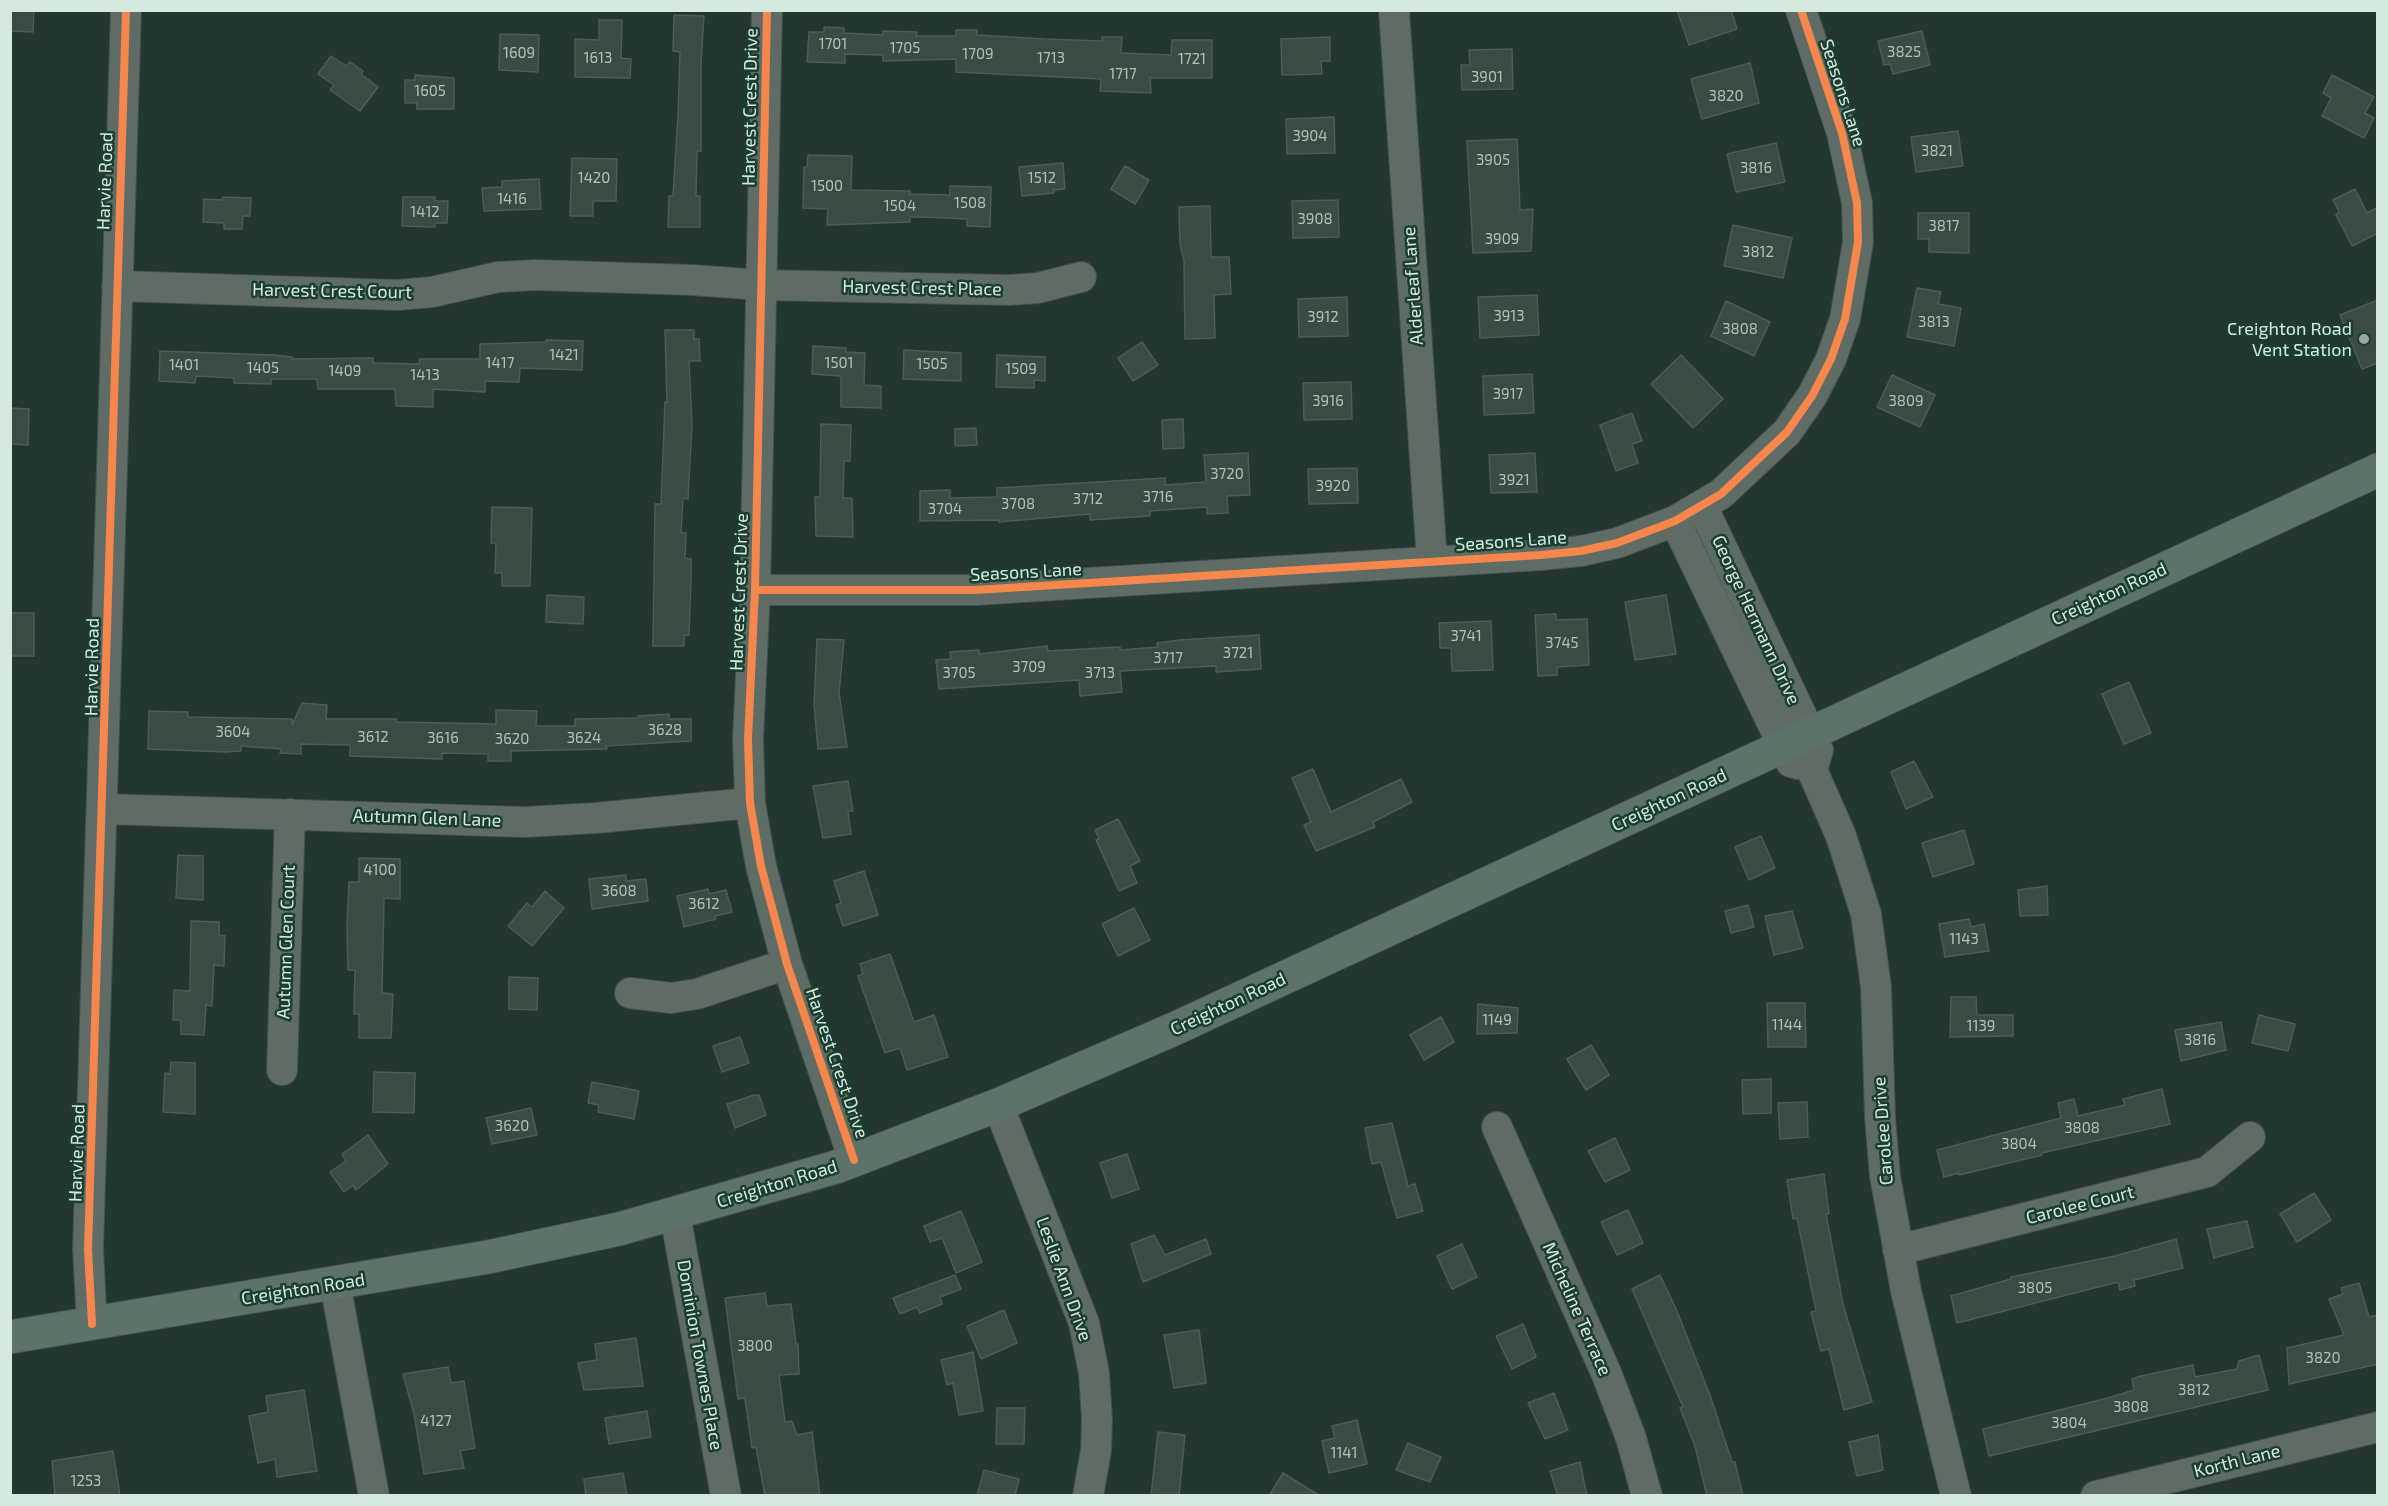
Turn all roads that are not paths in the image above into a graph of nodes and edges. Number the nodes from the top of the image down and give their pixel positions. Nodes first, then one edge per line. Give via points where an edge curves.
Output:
1 (126, 10) edge
2 (767, 10) edge
3 (1394, 10) edge
4 (1801, 10) edge
5 (1081, 277) dead end
6 (761, 285) junction
7 (117, 286) junction
8 (2378, 470) edge
9 (1702, 506) junction
10 (1675, 521) junction
11 (1432, 561) junction
12 (755, 590) junction
13 (1797, 740) junction
14 (750, 803) junction
15 (104, 809) junction
16 (290, 814) junction
17 (787, 964) junction
18 (630, 993) dead end
19 (282, 1070) dead end
20 (998, 1105) junction
21 (1497, 1127) dead end
22 (2250, 1137) dead end
23 (854, 1160) junction
24 (675, 1214) junction
25 (1898, 1250) junction
26 (335, 1283) junction
27 (92, 1324) junction
28 (10, 1337) edge
29 (2378, 1427) edge
30 (374, 1496) edge
31 (726, 1496) edge
32 (1088, 1496) edge
33 (1647, 1496) edge
34 (1956, 1496) edge
35 (2096, 1496) edge

1 - 7 street, Harvie Road
2 - 6 street, Harvest Crest Drive
3 - 11 street, Alderleaf Lane
4 - 9 street, Seasons Lane via 1851,169 1857,203 1854,278 1831,359 1812,396 1787,432 1756,465
5 - 6 street, Harvest Crest Place via 1038,288 1009,290
6 - 7 street, Harvest Crest Court via 536,275 498,277 397,295
6 - 12 street, Harvest Crest Drive
7 - 15 street, Harvie Road
8 - 13 main road, Creighton Road
9 - 10 street, Seasons Lane
9 - 13 street, George Hermann Drive
10 - 11 street, Seasons Lane via 1617,543 1581,551
10 - 13 street, George Hermann Drive
11 - 12 street, Seasons Lane via 975,590
12 - 14 street, Harvest Crest Drive via 748,739
13 - 20 main road, Creighton Road via 1174,1029
13 - 25 street, Carolee Drive via 1791,762 1812,770 1858,883 1870,934 1885,1176
14 - 16 street, Autumn Glen Lane via 525,822
14 - 17 street, Harvest Crest Drive via 761,866
15 - 16 street, Autumn Glen Lane
15 - 27 street, Harvie Road via 88,1249
16 - 19 street, Autumn Glen Court
17 - 18 street via 697,994 671,998
17 - 23 street, Harvest Crest Drive
20 - 23 main road, Creighton Road
20 - 32 street, Leslie Ann Drive via 1084,1323 1094,1373 1097,1420
21 - 33 street, Micheline Terrace via 1607,1375 1631,1438
22 - 25 street, Carolee Court via 2207,1172
23 - 24 main road, Creighton Road
24 - 26 main road, Creighton Road via 507,1253
24 - 31 street, Dominion Townes Place
25 - 34 street, Carolee Drive
26 - 27 main road, Creighton Road
26 - 30 street
27 - 28 main road, Creighton Road
29 - 35 street, Korth Lane

